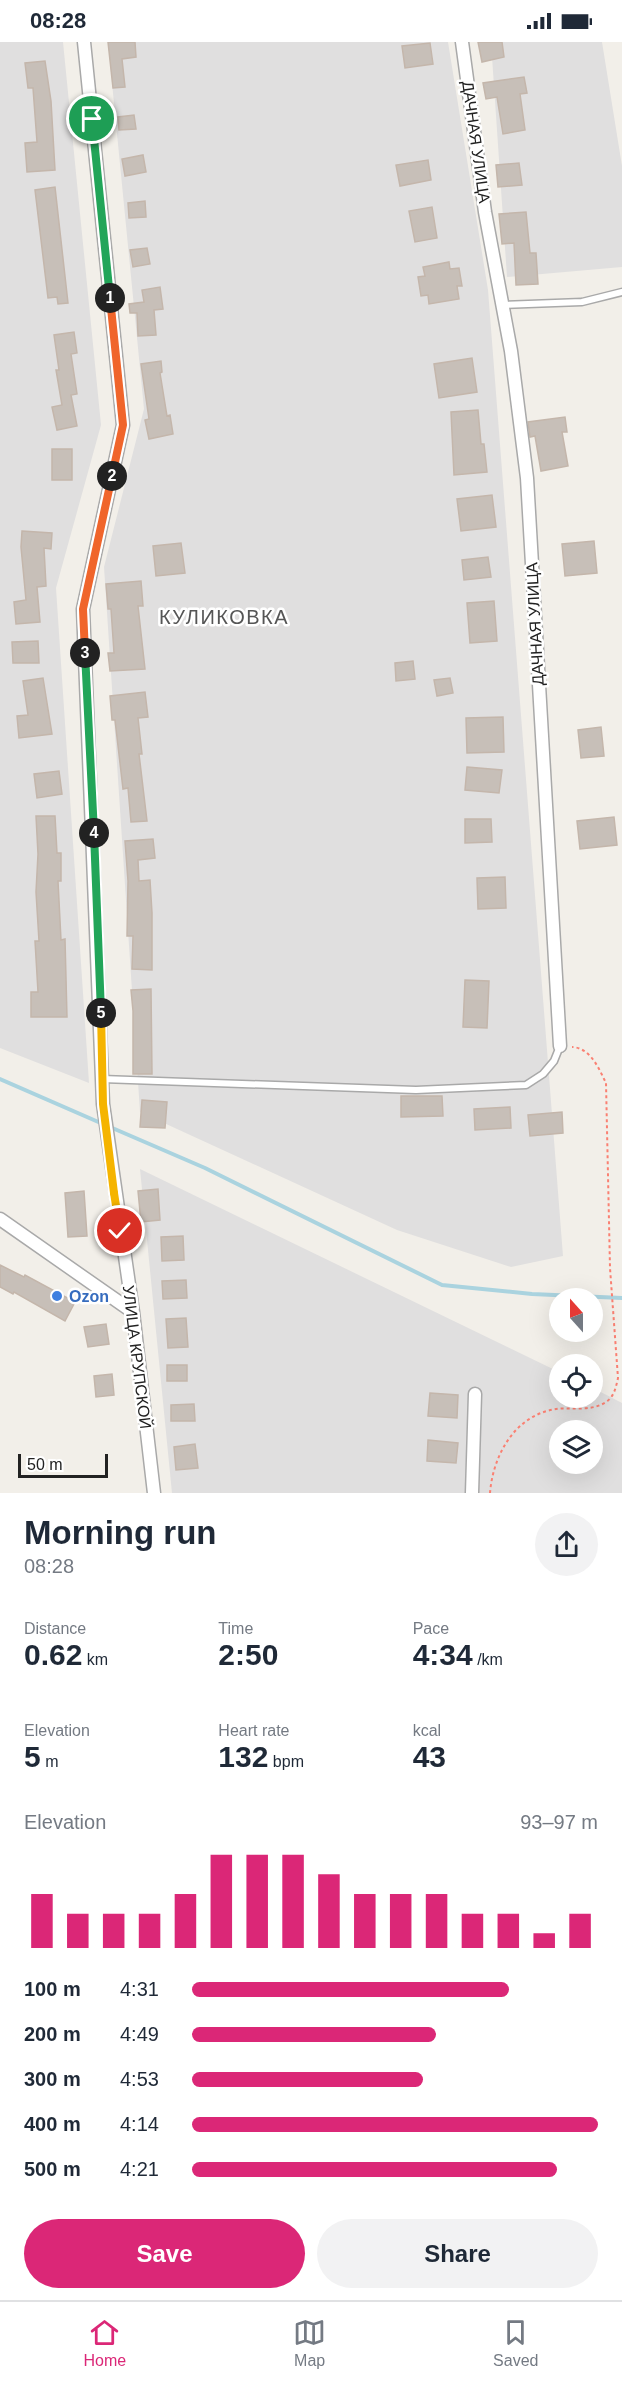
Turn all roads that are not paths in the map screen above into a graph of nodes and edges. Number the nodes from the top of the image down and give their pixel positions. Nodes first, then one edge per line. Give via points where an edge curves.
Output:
1 (84, 42) edge
2 (462, 42) edge
3 (622, 292) edge
4 (503, 305) junction
5 (560, 1046) joint
6 (102, 1079) junction
7 (0, 1219) edge
8 (133, 1312) junction
9 (474, 1394) dead end
10 (154, 1493) edge
11 (472, 1493) edge

1 - 6 street, УЛИЦА КРУПСКОЙ via 123,425 83,609
2 - 4 street, ДАЧНАЯ УЛИЦА via 485,212
3 - 4 lane via 582,302
4 - 5 street, ДАЧНАЯ УЛИЦА via 527,478
5 - 6 lane via 543,1074 526,1084 416,1090
6 - 8 street, УЛИЦА КРУПСКОЙ via 108,1149
7 - 8 street
8 - 10 street, УЛИЦА КРУПСКОЙ
9 - 11 street

